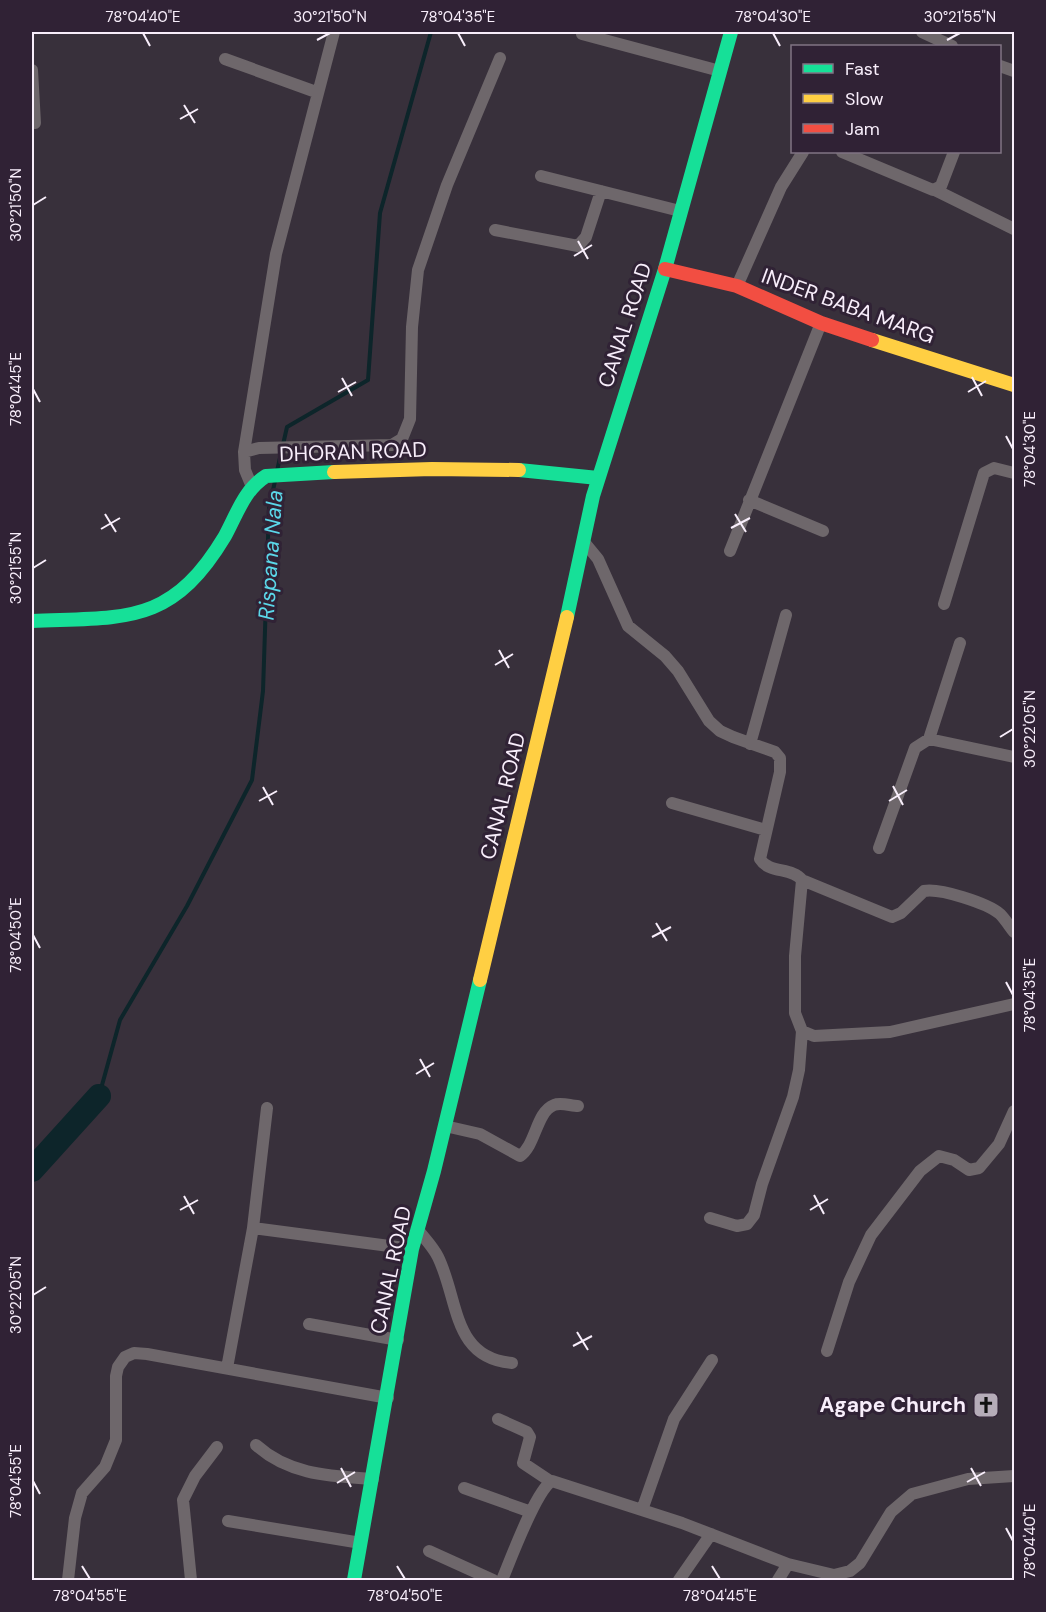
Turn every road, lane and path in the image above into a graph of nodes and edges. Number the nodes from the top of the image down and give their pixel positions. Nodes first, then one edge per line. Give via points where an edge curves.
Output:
1 (334, 32) edge
2 (731, 32) edge
3 (922, 32) edge
4 (582, 34) dead end
5 (950, 45) edge
6 (500, 58) dead end
7 (225, 59) dead end
8 (32, 70) edge
9 (720, 71) junction
10 (316, 92) junction
11 (35, 123) dead end
12 (802, 153) edge
13 (844, 153) edge
14 (954, 153) edge
15 (541, 176) dead end
16 (601, 190) junction
17 (935, 190) junction
18 (680, 211) junction
19 (1014, 229) edge
20 (495, 230) dead end
21 (665, 269) junction
22 (737, 286) junction
23 (821, 323) junction
24 (1014, 385) edge
25 (244, 452) junction
26 (1014, 474) edge
27 (598, 478) junction
28 (252, 487) junction
29 (749, 500) junction
30 (823, 531) dead end
31 (584, 542) junction
32 (730, 551) dead end
33 (944, 604) dead end
34 (786, 615) dead end
35 (32, 621) edge
36 (960, 643) dead end
37 (929, 739) junction
38 (750, 744) junction
39 (1014, 757) edge
40 (672, 803) dead end
41 (766, 831) junction
42 (879, 848) dead end
43 (802, 880) junction
44 (1014, 932) edge
45 (1014, 1005) edge
46 (802, 1031) junction
47 (578, 1106) dead end
48 (267, 1108) dead end
49 (1014, 1111) edge
50 (445, 1126) junction
51 (710, 1218) dead end
52 (253, 1228) junction
53 (418, 1230) junction
54 (412, 1249) junction
55 (309, 1324) dead end
56 (398, 1340) junction
57 (826, 1351) dead end
58 (712, 1360) dead end
59 (512, 1363) dead end
60 (227, 1368) junction
61 (388, 1398) junction
62 (498, 1419) dead end
63 (256, 1444) dead end
64 (217, 1447) dead end
65 (1014, 1476) edge
66 (373, 1479) junction
67 (550, 1481) junction
68 (464, 1488) dead end
69 (642, 1510) junction
70 (531, 1512) junction
71 (228, 1521) dead end
72 (711, 1534) junction
73 (361, 1543) junction
74 (429, 1551) dead end
75 (788, 1564) junction
76 (68, 1581) edge
77 (191, 1581) edge
78 (354, 1581) edge
79 (493, 1581) edge
80 (502, 1581) edge
81 (680, 1581) edge
82 (778, 1581) edge

1 - 10 street
2 - 9 street, CANAL ROAD
3 - 5 street
4 - 9 street
6 - 25 street via 447,185 418,270 410,419 402,439 392,445 259,448
7 - 10 street
8 - 11 street
9 - 18 street, CANAL ROAD
10 - 25 street via 276,254
12 - 22 street via 781,187
13 - 17 street
14 - 17 street via 941,186
15 - 16 street
16 - 18 street
16 - 20 street via 586,237 578,246
17 - 19 street
18 - 21 street, CANAL ROAD
21 - 22 street, INDER BABA MARG
21 - 27 street, CANAL ROAD
22 - 23 street, INDER BABA MARG
23 - 24 street, INDER BABA MARG
23 - 29 street
25 - 28 street
26 - 33 street via 994,468 984,473
27 - 28 street, DHORAN ROAD via 560,472 397,469 266,476
27 - 31 street, CANAL ROAD
28 - 35 street, DHORAN ROAD via 202,569 167,602 137,614
29 - 30 street
29 - 32 street
31 - 38 street via 598,559 628,626 655,646 678,671 709,721 720,731
31 - 50 street, CANAL ROAD
34 - 38 street
36 - 37 street
37 - 39 street
37 - 42 street via 915,748
38 - 41 street via 775,752 780,758
40 - 41 street
41 - 43 street via 762,861
43 - 44 street via 892,917 924,891 936,890 990,908
43 - 46 street via 795,1013
45 - 46 street via 882,1034 814,1036
46 - 51 street via 793,1097 751,1220 737,1226
47 - 50 street via 559,1104 549,1108 520,1156 480,1134
48 - 52 street
49 - 57 street via 999,1144 979,1168 969,1170 939,1156 920,1171 864,1248
50 - 53 street, CANAL ROAD
52 - 54 street
52 - 60 street
53 - 54 street, CANAL ROAD
53 - 59 street via 437,1255 463,1332 472,1346 487,1358
54 - 56 street, CANAL ROAD
55 - 56 street
56 - 61 street, CANAL ROAD
58 - 69 street via 674,1419
60 - 61 street
60 - 76 street via 134,1353 120,1362 116,1376 116,1440 105,1467 82,1493
61 - 66 street, CANAL ROAD
62 - 67 street via 527,1432 530,1437 523,1462
63 - 66 street via 266,1454 299,1471
64 - 77 street via 183,1500
65 - 75 street via 968,1479 912,1494 891,1512 860,1563 850,1571 827,1575
66 - 73 street, CANAL ROAD
67 - 69 street
67 - 70 street
68 - 70 street
69 - 72 street
70 - 80 street
71 - 73 street
72 - 75 street
72 - 81 street
73 - 78 street, CANAL ROAD
74 - 79 street
75 - 82 street

